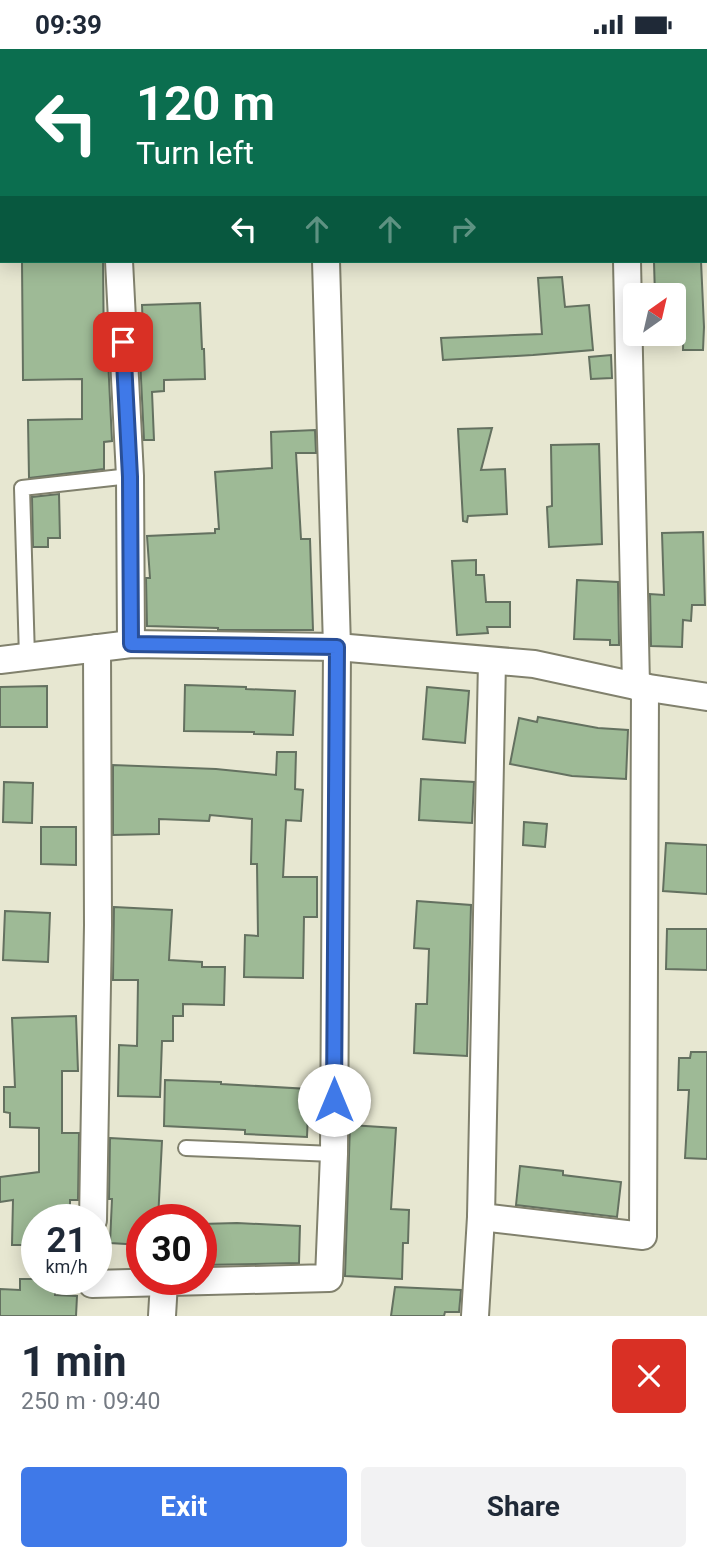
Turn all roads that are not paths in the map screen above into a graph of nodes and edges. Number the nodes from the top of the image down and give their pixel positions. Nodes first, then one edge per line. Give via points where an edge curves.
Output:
1 (119, 263) edge
2 (326, 263) edge
3 (627, 263) edge
4 (130, 477) junction
5 (131, 644) junction
6 (337, 647) junction
7 (97, 648) junction
8 (27, 657) junction
9 (0, 660) edge
10 (492, 661) junction
11 (640, 686) junction
12 (707, 697) edge
13 (186, 1148) dead end
14 (334, 1154) junction
15 (93, 1204) edge
16 (481, 1217) junction
17 (217, 1281) edge
18 (163, 1295) edge
19 (162, 1316) edge
20 (475, 1316) edge

1 - 4 street
2 - 6 street
3 - 11 street
4 - 5 street
4 - 8 lane via 22,488
5 - 6 street
5 - 7 street
6 - 10 street
6 - 14 street
7 - 8 street
7 - 15 street
8 - 9 street
10 - 11 street via 534,664
10 - 16 street
11 - 12 street
11 - 16 street via 643,1236
13 - 14 lane
14 - 17 street via 329,1278
16 - 20 street
18 - 19 street

